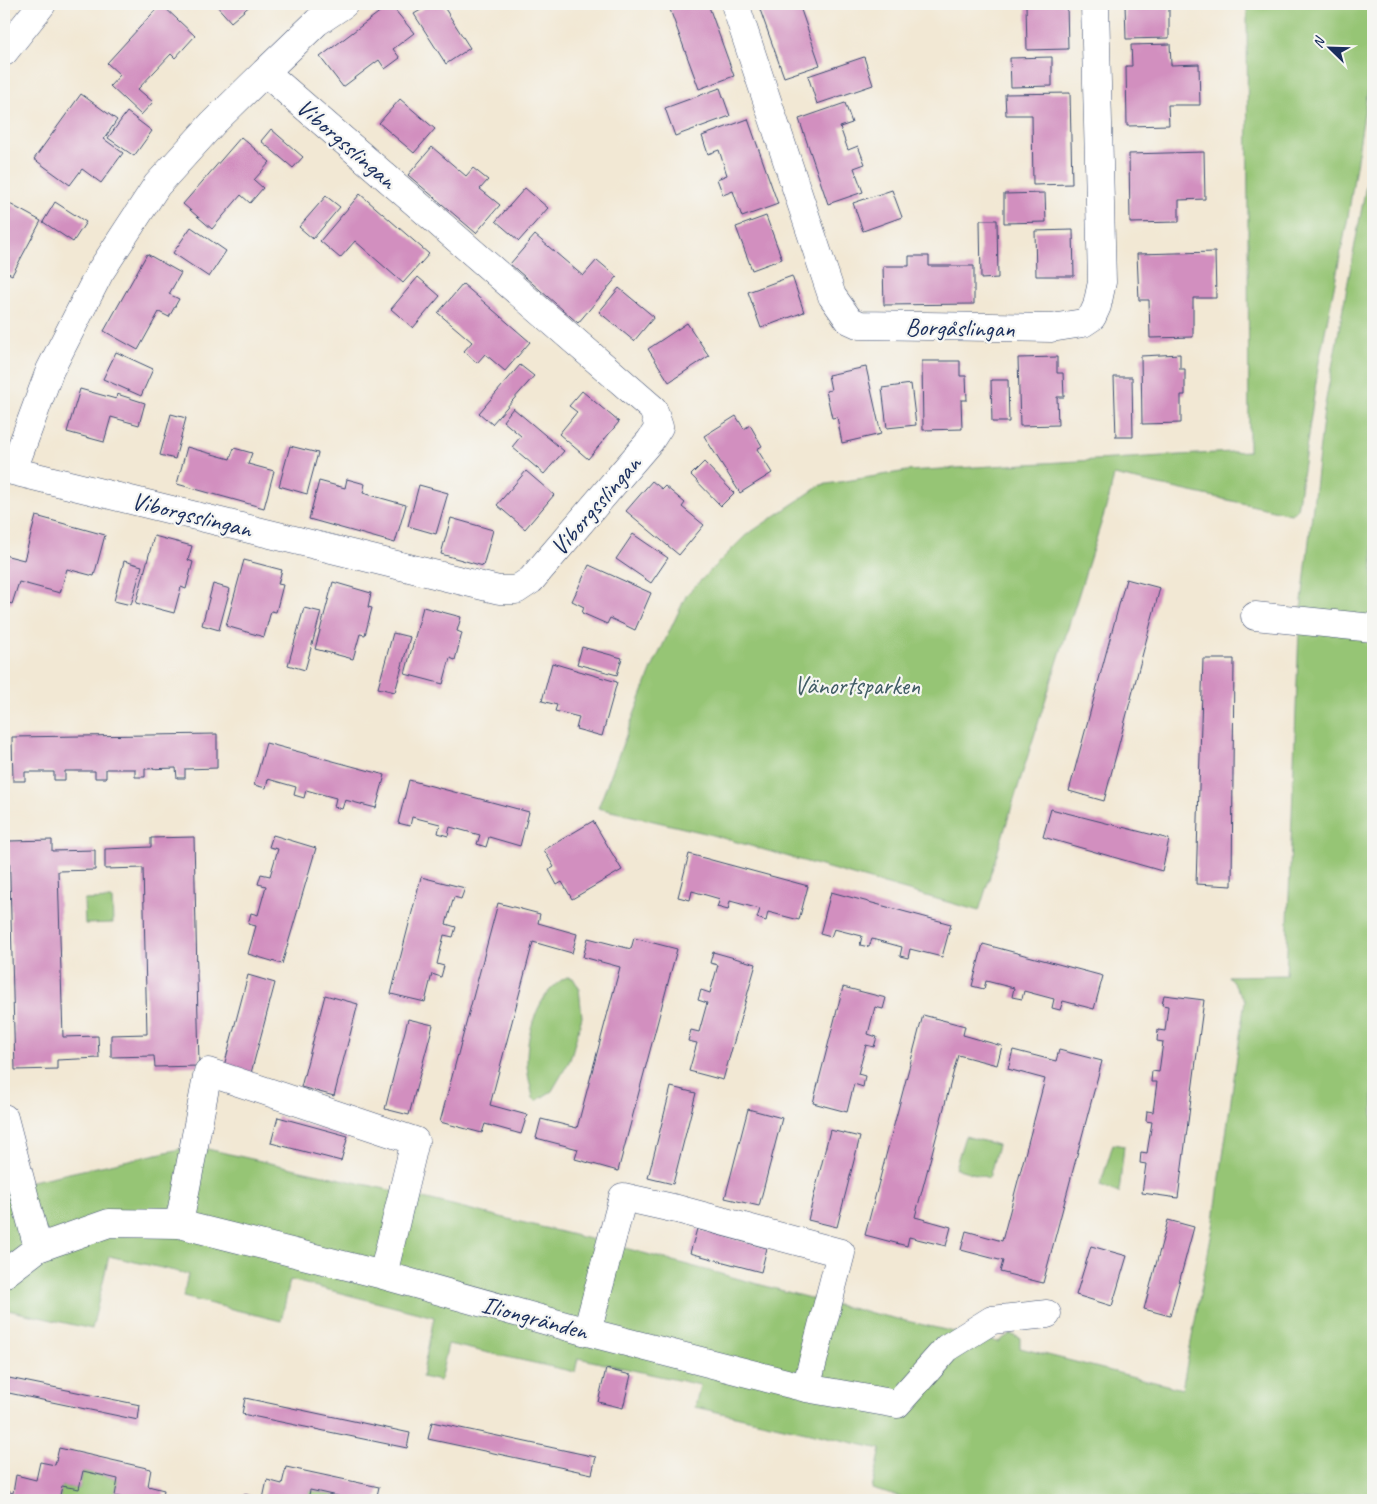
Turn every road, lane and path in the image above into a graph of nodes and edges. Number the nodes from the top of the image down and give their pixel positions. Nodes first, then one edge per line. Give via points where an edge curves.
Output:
1 (42, 4) edge
2 (344, 4) edge
3 (735, 4) edge
4 (1095, 4) edge
5 (4, 52) edge
6 (265, 72) junction
7 (8, 470) edge
8 (1256, 616) dead end
9 (1373, 628) edge
10 (4, 1118) edge
11 (179, 1224) junction
12 (38, 1248) junction
13 (4, 1274) edge
14 (383, 1275) junction
15 (1047, 1314) dead end
16 (587, 1332) junction
17 (806, 1388) junction

1 - 5 street
2 - 6 street, Viborgsslingan via 317,22
3 - 4 street, Borgåslingan via 832,296 848,320 860,325 1051,328 1084,323 1092,317 1102,282
6 - 7 street, Viborgsslingan via 213,122 157,185 100,272 50,370
6 - 7 street, Viborgsslingan via 653,410 659,427 650,441 531,580 516,590 499,590
8 - 9 street
10 - 12 street
11 - 12 street, Iliongränden via 110,1223
11 - 14 street, Iliongränden
11 - 14 street via 208,1072 415,1141
12 - 13 street, Iliongränden
14 - 16 street, Iliongränden
15 - 17 street, Iliongränden via 992,1320 947,1348 897,1404
16 - 17 street, Iliongränden
16 - 17 street via 623,1197 677,1209 841,1253

